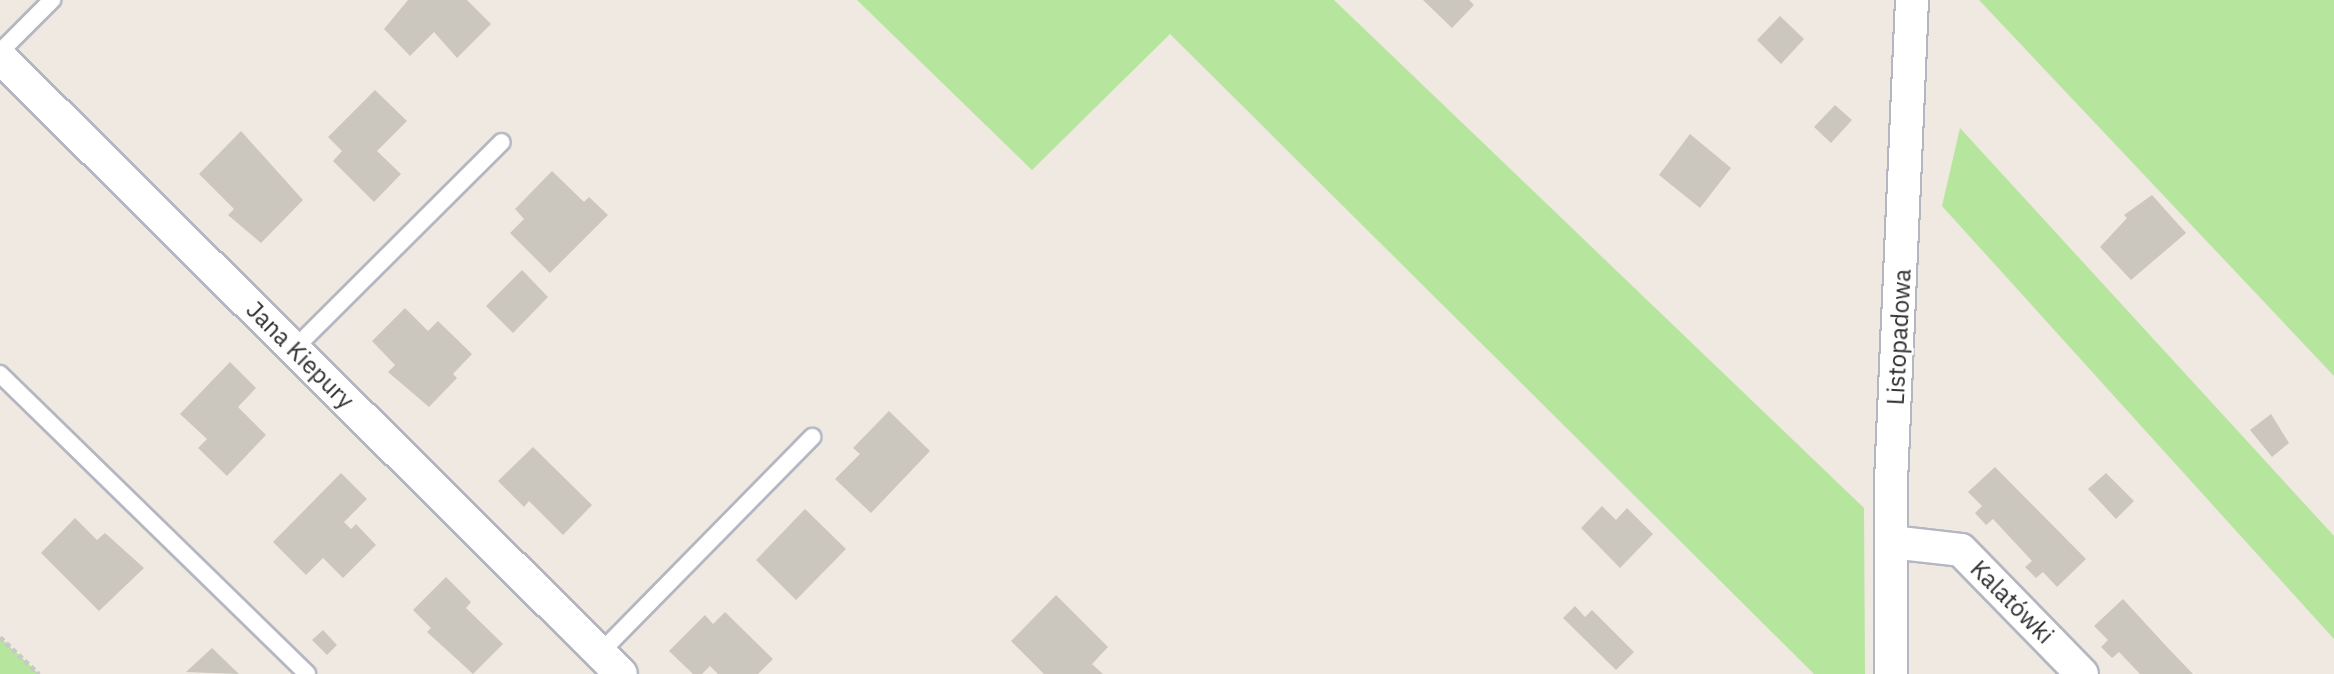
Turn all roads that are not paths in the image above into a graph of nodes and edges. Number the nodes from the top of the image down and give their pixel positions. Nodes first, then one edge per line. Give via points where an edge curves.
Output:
1 (52, 0) edge
2 (1912, 0) edge
3 (0, 54) edge
4 (502, 142) dead end
5 (294, 349) junction
6 (0, 374) edge
7 (811, 437) dead end
8 (1891, 542) junction
9 (611, 664) edge
10 (307, 674) edge
11 (1891, 674) edge
12 (2082, 674) edge

1 - 3 lane
2 - 8 street, Listopadowa
3 - 5 street, Jana Kiepury
4 - 5 lane
5 - 9 street, Jana Kiepury
6 - 10 lane
7 - 9 lane, Jana Kiepury
8 - 11 street, Listopadowa
8 - 12 street, Kalatówki via 1961,550

